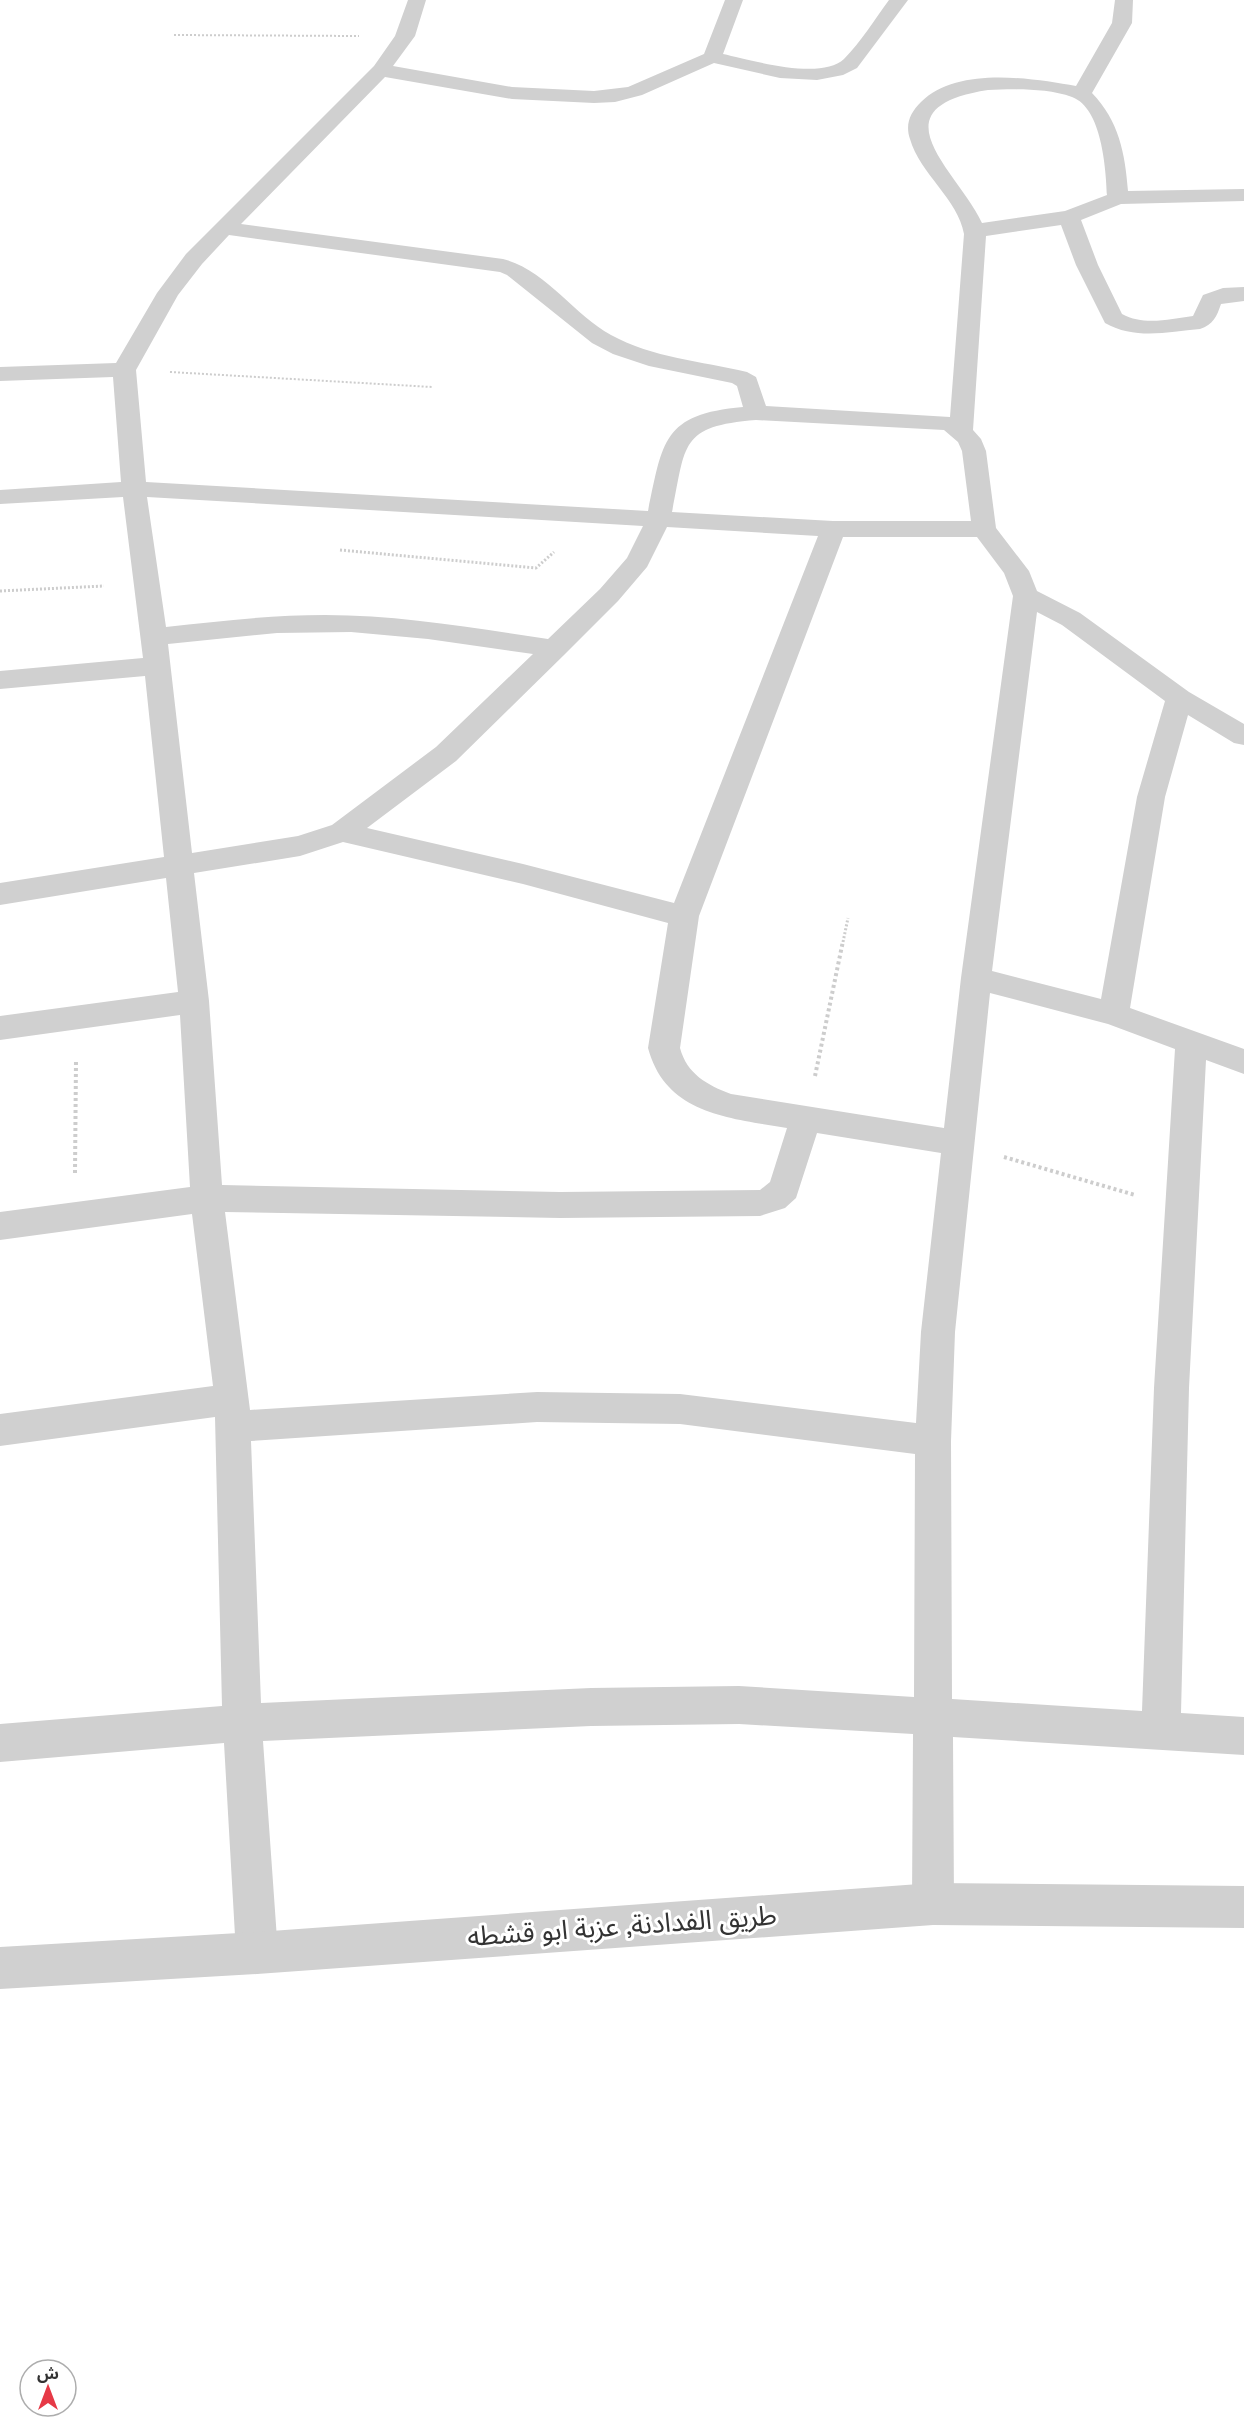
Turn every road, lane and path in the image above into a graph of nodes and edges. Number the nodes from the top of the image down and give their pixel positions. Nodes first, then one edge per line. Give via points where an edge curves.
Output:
1 (417, 0) edge
2 (734, 0) edge
3 (899, 0) edge
4 (1124, 0) edge
5 (174, 35) dead end
6 (405, 36) junction
7 (712, 57) junction
8 (381, 70) junction
9 (1081, 94) junction
10 (1244, 195) edge
11 (1118, 198) junction
12 (1069, 217) junction
13 (222, 228) junction
14 (974, 231) junction
15 (1244, 294) edge
16 (124, 370) junction
17 (0, 374) edge
18 (432, 387) dead end
19 (756, 413) junction
20 (961, 430) junction
21 (134, 489) junction
22 (0, 497) edge
23 (555, 514) junction
24 (658, 520) junction
25 (833, 529) junction
26 (984, 529) junction
27 (340, 550) dead end
28 (147, 584) junction
29 (0, 591) edge
30 (1026, 596) junction
31 (154, 637) junction
32 (555, 649) junction
33 (156, 666) junction
34 (0, 680) edge
35 (1179, 698) junction
36 (1244, 736) edge
37 (342, 832) junction
38 (179, 864) junction
39 (0, 894) edge
40 (684, 916) junction
41 (848, 918) dead end
42 (976, 978) junction
43 (194, 1001) junction
44 (1114, 1014) junction
45 (77, 1019) junction
46 (0, 1028) edge
47 (1191, 1045) junction
48 (1244, 1062) edge
49 (806, 1118) junction
50 (957, 1143) junction
51 (207, 1198) junction
52 (1179, 1208) junction
53 (74, 1218) junction
54 (0, 1226) edge
55 (233, 1413) junction
56 (0, 1430) edge
57 (933, 1441) junction
58 (933, 1717) junction
59 (242, 1723) junction
60 (1161, 1731) junction
61 (1244, 1736) edge
62 (0, 1743) edge
63 (933, 1904) junction
64 (1244, 1907) edge
65 (257, 1953) junction
66 (0, 1968) edge

1 - 6 street
2 - 7 street
3 - 7 street via 850,64 836,71 780,72
4 - 9 street via 1122,23
5 - 6 path
6 - 8 street
7 - 8 street via 635,91 605,96 512,93
8 - 13 street
9 - 11 street via 1107,128
9 - 14 street via 1040,84 1004,82 969,88 939,99 920,115 917,134 926,155 962,205
10 - 11 street
11 - 12 street
12 - 14 street
12 - 15 street via 1087,265 1113,318 1120,324 1139,327 1200,322 1211,300
13 - 16 street via 168,293
13 - 19 street via 514,270 592,332 621,349 748,382
14 - 20 street via 971,336
16 - 17 street
16 - 18 path
16 - 21 street
19 - 20 street via 936,422
19 - 24 street via 719,416 686,431 675,447
20 - 26 street via 974,451
21 - 22 street
21 - 23 street
21 - 28 street
23 - 24 street
23 - 27 path via 559,548 536,568
24 - 25 street
24 - 32 street via 638,561
25 - 26 street
25 - 40 street
26 - 30 street via 1016,571
28 - 29 path
28 - 31 street
30 - 35 street via 1071,619
30 - 42 street
31 - 32 street via 270,625 349,624 434,631
31 - 33 street
32 - 37 street via 446,754
33 - 34 street
33 - 38 street
35 - 36 street
35 - 44 street via 1151,797
37 - 38 street via 300,846
37 - 40 street
38 - 39 street
38 - 43 street
40 - 49 street via 664,1048 666,1062 679,1081 701,1096 730,1106
41 - 49 path
42 - 44 street
42 - 50 street
43 - 45 street
43 - 51 street
44 - 47 street
45 - 46 street
45 - 53 path
47 - 48 street
47 - 52 street
49 - 50 street
49 - 51 street via 784,1189 773,1199 760,1203 560,1205
50 - 52 path
50 - 57 street via 938,1332
51 - 53 street
51 - 55 street
52 - 60 street via 1168,1436
53 - 54 street
55 - 56 street
55 - 57 street via 537,1407 680,1409
55 - 59 street
57 - 58 street
58 - 59 street via 739,1705 591,1707
58 - 60 street
58 - 63 street
59 - 62 street
59 - 65 street
60 - 61 street
63 - 64 street, طريق الفدادنة, عزبة ابو قشطه
63 - 65 street, طريق الفدادنة, عزبة ابو قشطه
65 - 66 street, طريق الفدادنة, عزبة ابو قشطه

